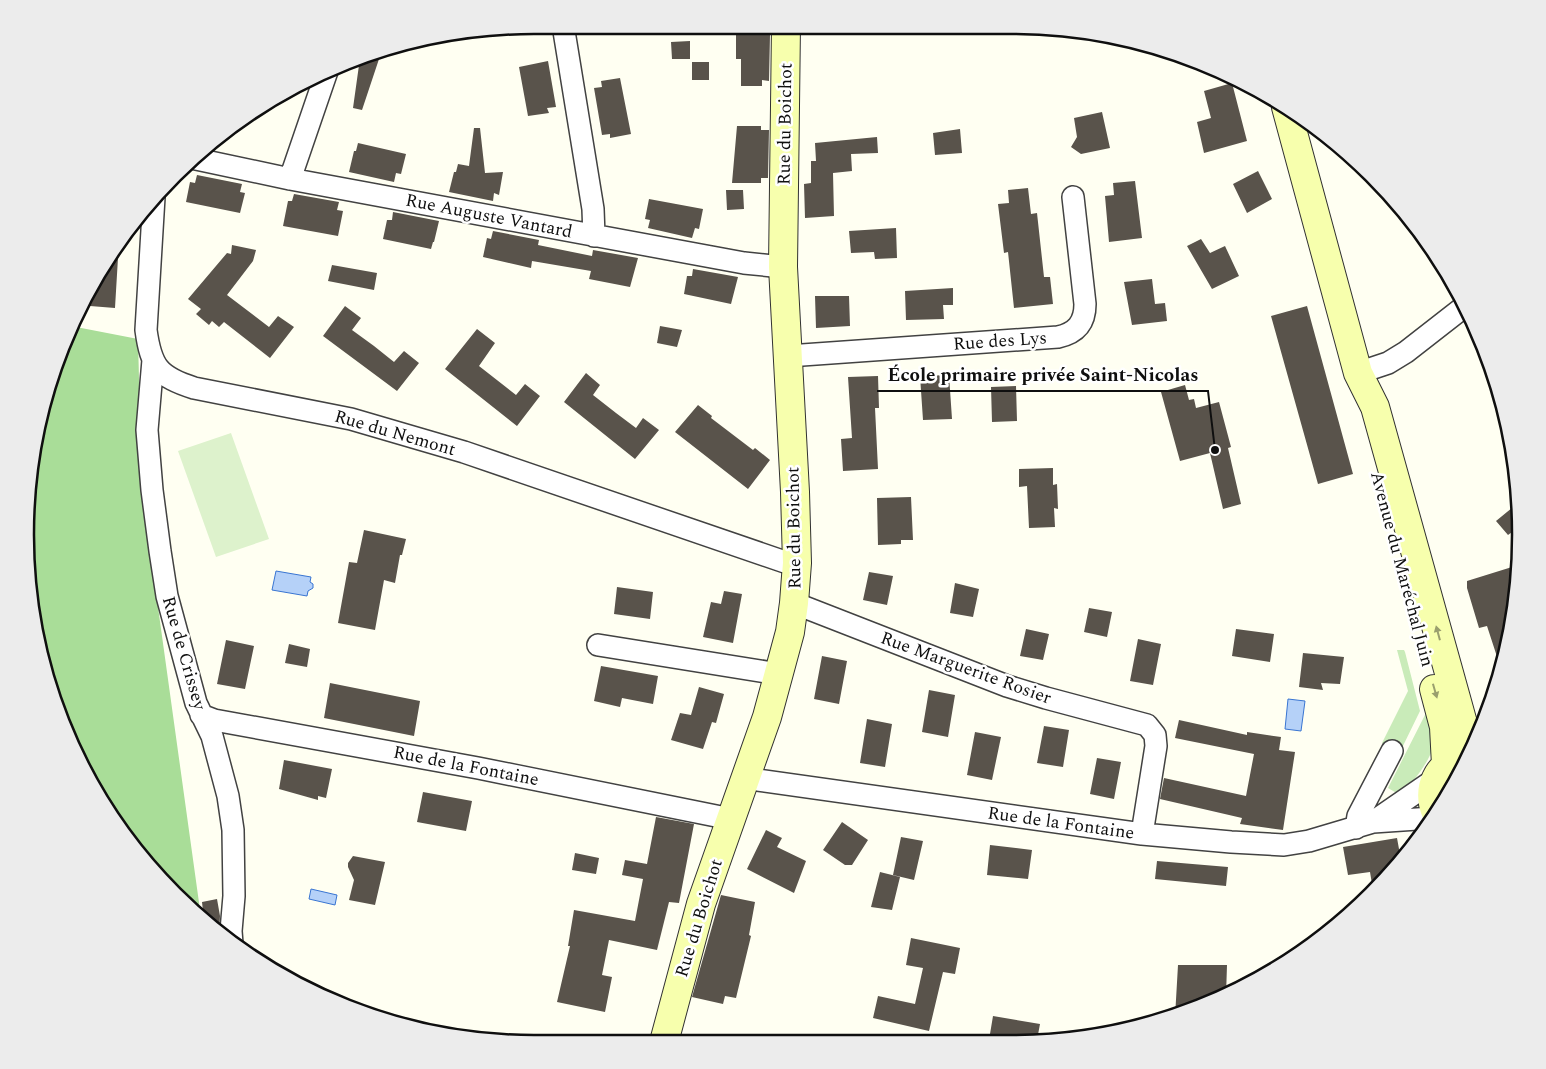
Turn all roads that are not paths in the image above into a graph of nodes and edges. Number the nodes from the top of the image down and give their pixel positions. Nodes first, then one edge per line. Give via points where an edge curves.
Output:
1 (564, 34) edge
2 (786, 34) edge
3 (324, 80) edge
4 (1288, 117) edge
5 (202, 160) edge
6 (290, 179) junction
7 (1073, 197) dead end
8 (153, 210) edge
9 (594, 236) junction
10 (783, 266) junction
11 (1460, 310) edge
12 (788, 356) junction
13 (153, 360) junction
14 (1358, 373) junction
15 (797, 563) junction
16 (794, 603) junction
17 (598, 645) dead end
18 (779, 674) junction
19 (201, 715) junction
20 (1470, 736) edge
21 (1392, 751) dead end
22 (1450, 767) edge
23 (747, 776) junction
24 (1433, 804) edge
25 (731, 819) junction
26 (1424, 819) edge
27 (1365, 825) junction
28 (1142, 834) junction
29 (231, 933) edge
30 (666, 1035) edge

1 - 9 street via 593,209
2 - 10 main road, Rue du Boichot
3 - 6 street
4 - 14 main road, Avenue du Maréchal Juin
5 - 6 street, Rue Auguste Vantard
6 - 9 street, Rue Auguste Vantard
7 - 12 street, Rue des Lys via 1085,304 1083,319 1071,333 1058,337
8 - 13 street, Rue du Nemont via 146,330
9 - 10 street, Rue Auguste Vantard via 744,263
10 - 12 main road, Rue du Boichot
11 - 14 street via 1406,352 1388,363
12 - 15 main road, Rue du Boichot
13 - 15 street, Rue du Nemont via 173,381 194,388 351,419 464,452 785,562
13 - 19 street, Rue de Crissey via 147,430 160,551 167,596
20 -> 14 main road, Avenue du Maréchal Juin via 1461,716 1376,407
14 -> 22 main road, Avenue du Maréchal Juin via 1359,410 1439,704
15 - 16 main road, Rue du Boichot
16 - 18 main road, Rue du Boichot
16 - 28 street, Rue Marguerite Rosier via 1007,686 1147,724 1155,735 1156,746
17 - 18 street
18 - 23 main road, Rue du Boichot
19 - 25 street, Rue de la Fontaine
19 - 29 street, Rue de Crissey via 212,736 228,796 233,839
21 - 27 street via 1358,816
22 - 24 main road, Avenue du Maréchal Juin via 1432,800
22 - 27 street, Rue de la Fontaine
23 - 25 main road, Rue du Boichot
23 - 28 street, Rue de la Fontaine
25 - 30 main road, Rue du Boichot via 701,904
26 - 27 street, Rue de la Fontaine
27 - 28 street, Rue de la Fontaine via 1284,845

